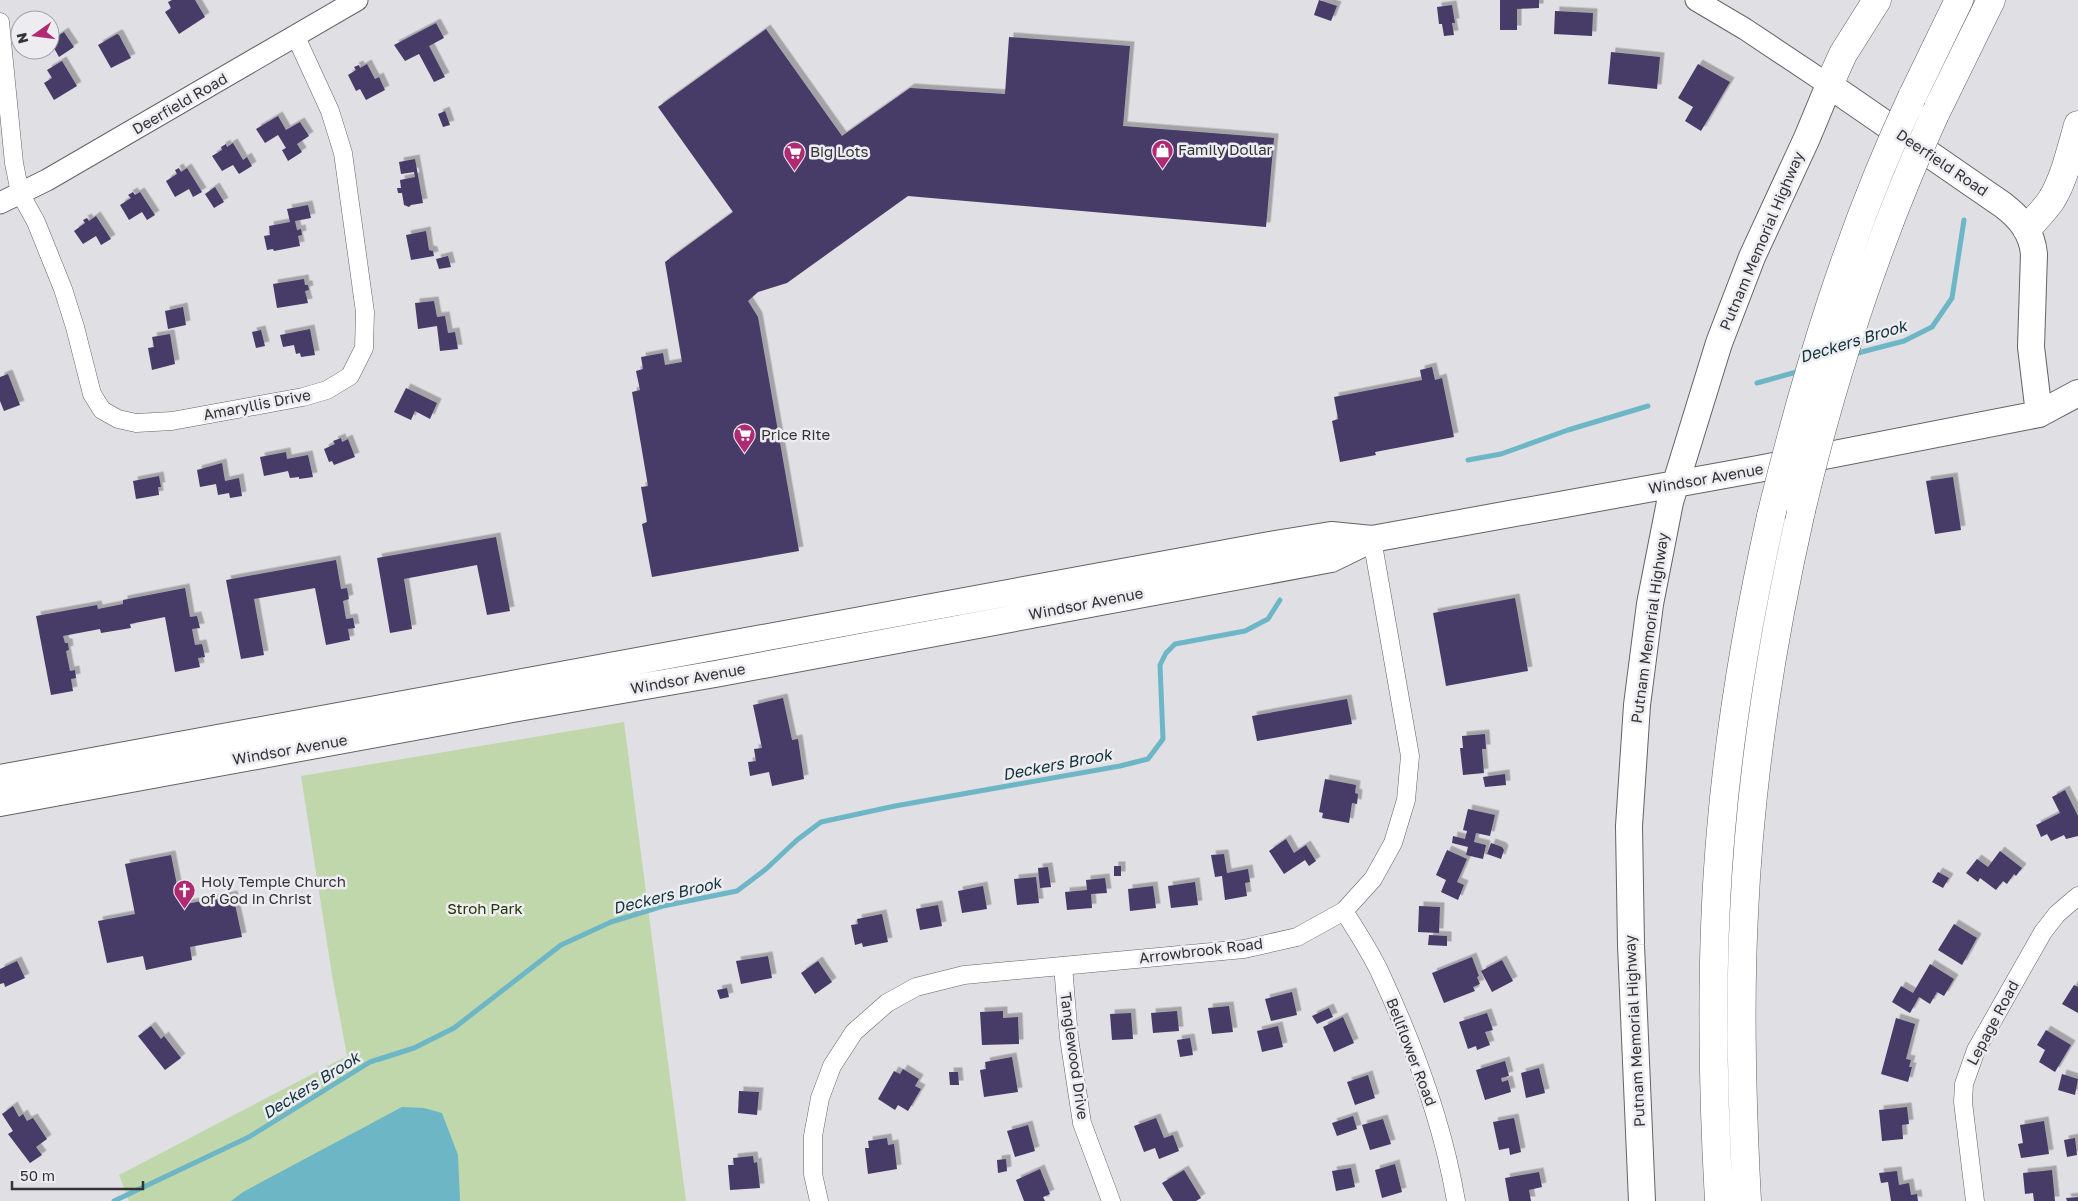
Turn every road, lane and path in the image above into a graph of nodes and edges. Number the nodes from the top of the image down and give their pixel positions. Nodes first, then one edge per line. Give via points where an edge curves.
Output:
1 (357, 0) edge
2 (1696, 0) edge
3 (1877, 0) edge
4 (1959, 0) edge
5 (1991, 0) edge
6 (0, 22) edge
7 (296, 37) junction
8 (1829, 85) junction
9 (2078, 125) edge
10 (20, 193) junction
11 (0, 203) edge
12 (2026, 229) junction
13 (2078, 393) edge
14 (2039, 414) junction
15 (2078, 416) edge
16 (1675, 484) junction
17 (1372, 539) junction
18 (1226, 566) junction
19 (823, 628) junction
20 (822, 654) junction
21 (412, 715) junction
22 (214, 751) junction
23 (0, 778) edge
24 (0, 803) edge
25 (2078, 896) edge
26 (1344, 911) junction
27 (1063, 966) junction
28 (819, 1201) edge
29 (1111, 1201) edge
30 (1456, 1201) edge
31 (1642, 1201) edge
32 (1719, 1201) edge
33 (1747, 1201) edge
34 (1976, 1201) edge

1 - 7 street, Deerfield Road
2 - 8 street, Deerfield Road
3 - 8 highway via 1843,54
4 - 32 highway, bridge via 1912,97 1867,202 1832,299 1771,516 1741,669 1721,831 1713,992
5 - 33 highway, bridge via 1935,114 1898,201 1863,296 1824,419 1801,511 1770,664 1755,771 1746,876 1741,1039
6 - 10 street, Amaryllis Drive
7 - 10 street, Deerfield Road
7 - 10 street, Amaryllis Drive via 330,111 343,153 365,312 364,348 350,376 327,390 172,421 136,423 118,419 102,410 92,394 62,289 36,222
8 - 12 main road, Deerfield Road via 2003,204
8 - 16 main road, Putnam Memorial Highway via 1752,257 1709,372
9 - 12 highway via 2055,194
10 - 11 street, Deerfield Road
12 - 14 main road, Deerfield Road via 2034,254 2031,347
13 - 14 main road, Windsor Avenue
14 - 15 main road, Windsor Avenue
14 - 16 main road, Windsor Avenue
16 - 17 main road, Windsor Avenue
16 - 31 main road, Putnam Memorial Highway via 1645,642 1630,790 1629,882
17 - 18 main road, Windsor Avenue via 1331,535
17 - 26 street, Arrowbrook Road via 1410,756 1406,800 1393,843 1373,879
18 - 19 main road, Windsor Avenue
18 - 20 main road, Windsor Avenue
19 - 20 main road
19 - 21 main road, Windsor Avenue
20 - 21 main road, Windsor Avenue via 666,683
21 - 22 main road, Windsor Avenue
22 - 23 main road, Windsor Avenue
22 - 24 main road, Windsor Avenue
25 - 34 street, Lepage Road via 2057,914 2043,932 1969,1066 1963,1102
26 - 27 street, Arrowbrook Road via 1297,937 1244,949
26 - 30 street, Bellflower Road via 1382,976 1418,1063 1449,1158
27 - 28 street, Arrowbrook Road via 964,975 916,987 887,1003 854,1032 832,1066 820,1098 812,1136 813,1174
27 - 29 street, Tanglewood Drive via 1082,1123

